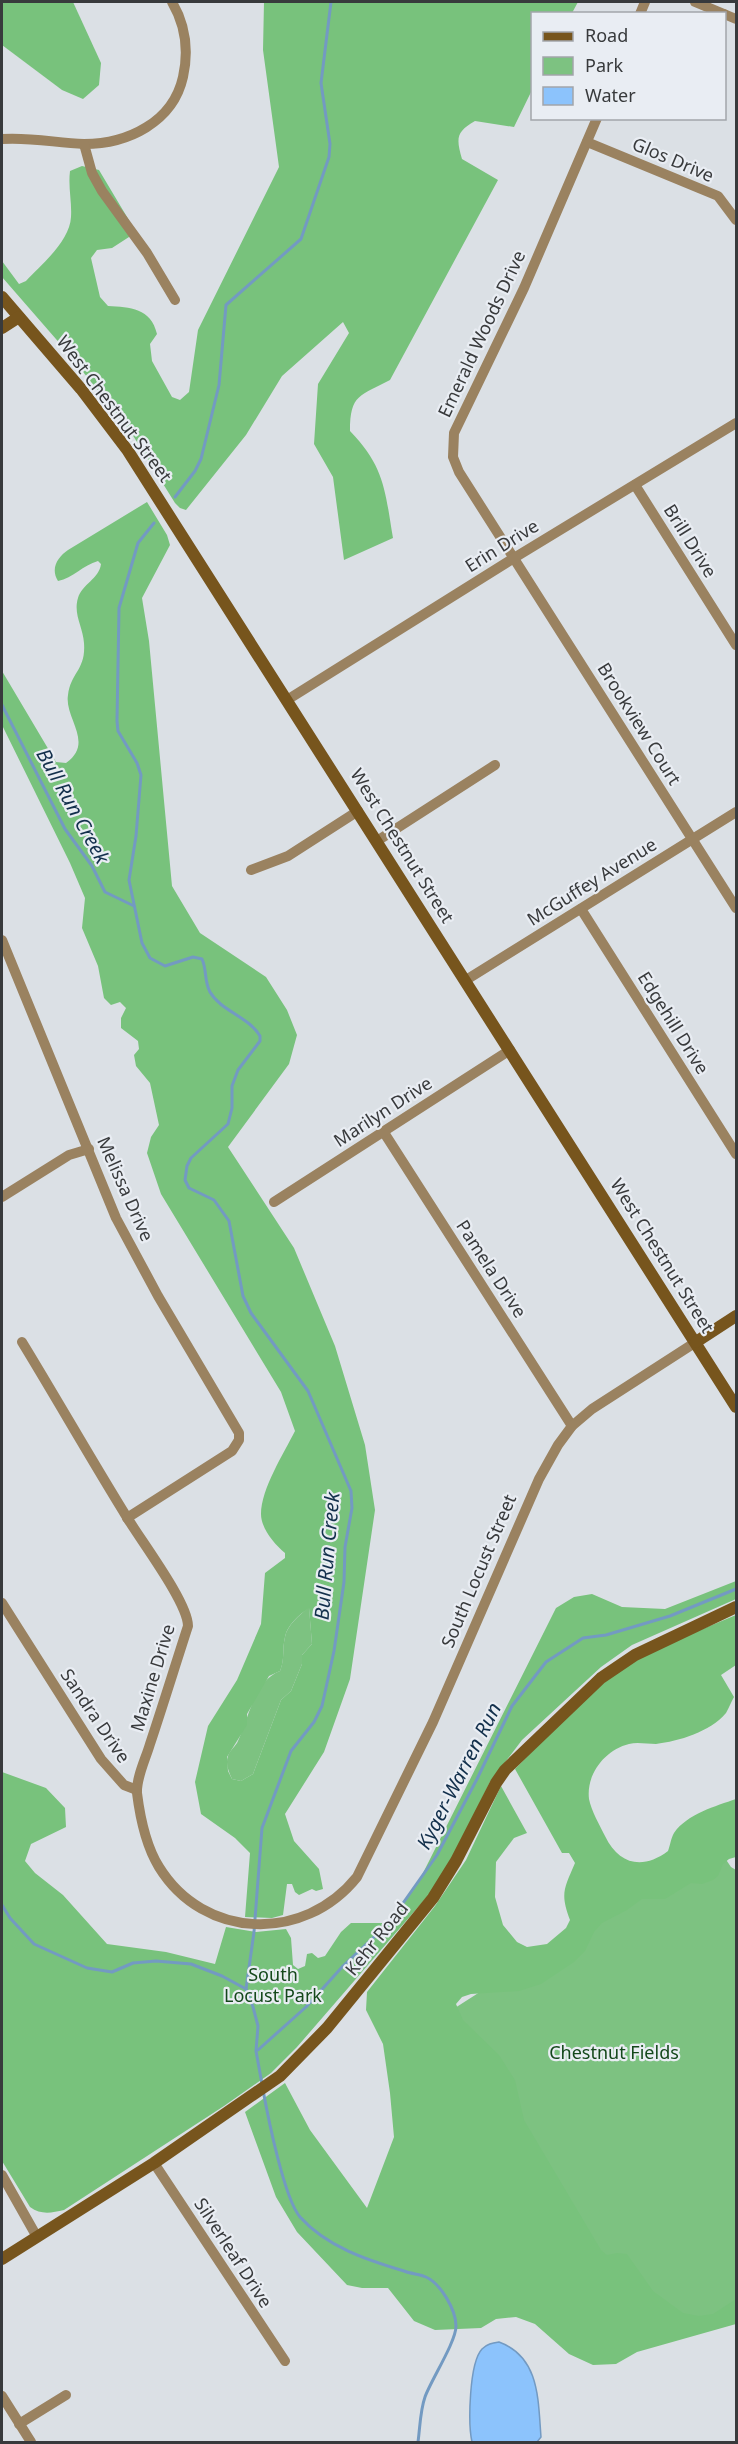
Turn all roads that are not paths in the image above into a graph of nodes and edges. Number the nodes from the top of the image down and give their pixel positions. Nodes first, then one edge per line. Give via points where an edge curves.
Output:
1 (172, 2) edge
2 (695, 2) edge
3 (719, 12) edge
4 (596, 120) edge
5 (2, 139) edge
6 (588, 142) junction
7 (84, 144) junction
8 (736, 220) edge
9 (2, 297) edge
10 (175, 300) dead end
11 (19, 317) junction
12 (2, 328) edge
13 (736, 423) edge
14 (635, 485) junction
15 (514, 558) junction
16 (736, 645) edge
17 (287, 700) junction
18 (495, 765) dead end
19 (358, 811) junction
20 (736, 813) edge
21 (693, 839) junction
22 (377, 841) junction
23 (251, 870) dead end
24 (736, 908) edge
25 (581, 909) junction
26 (2, 940) edge
27 (466, 980) junction
28 (510, 1050) junction
29 (383, 1131) junction
30 (89, 1149) junction
31 (736, 1154) edge
32 (2, 1197) edge
33 (274, 1202) dead end
34 (736, 1316) edge
35 (22, 1342) dead end
36 (696, 1342) junction
37 (736, 1407) edge
38 (572, 1426) junction
39 (127, 1518) junction
40 (2, 1603) edge
41 (736, 1607) edge
42 (137, 1790) junction
43 (154, 2163) junction
44 (2, 2175) edge
45 (37, 2237) junction
46 (2, 2259) edge
47 (285, 2361) dead end
48 (66, 2395) dead end
49 (2, 2396) edge
50 (19, 2424) junction
51 (31, 2442) edge

1 - 7 street via 185,31 187,57 181,85 169,109 147,128 126,137
2 - 3 street
4 - 6 street, Emerald Woods Drive
5 - 7 street
6 - 8 street, Glos Drive via 718,196
6 - 15 street, Emerald Woods Drive via 454,433 453,457 459,472
7 - 10 street via 102,191
9 - 11 main road, West Chestnut Street
11 - 12 main road
11 - 17 main road, West Chestnut Street via 128,451
13 - 14 street, Erin Drive
14 - 15 street, Erin Drive
14 - 16 street, Brill Drive
15 - 17 street, Erin Drive
15 - 21 street, Brookview Court
17 - 19 main road, West Chestnut Street
18 - 22 street
19 - 22 main road, West Chestnut Street
19 - 23 street via 288,856
20 - 21 street, McGuffey Avenue
21 - 24 street, Brookview Court
21 - 25 street, McGuffey Avenue
22 - 27 main road, West Chestnut Street
25 - 27 street, McGuffey Avenue
25 - 31 street, Edgehill Drive
26 - 30 street, Melissa Drive
27 - 28 main road, West Chestnut Street
28 - 29 street, Marilyn Drive
28 - 36 main road, West Chestnut Street
29 - 33 street, Marilyn Drive
29 - 38 street, Pamela Drive
30 - 32 street via 69,1155
30 - 39 street, Melissa Drive via 122,1228 239,1440 232,1451
34 - 36 main road, South Locust Street
35 - 39 street, Maxine Drive
36 - 37 main road, West Chestnut Street
36 - 38 street, South Locust Street via 600,1403
38 - 42 street, South Locust Street via 539,1479 460,1662 374,1845 350,1887 328,1904 294,1920 263,1925 230,1921 202,1910 175,1888 153,1858
39 - 42 street, Maxine Drive via 182,1604 188,1620
40 - 42 street, Sandra Drive via 101,1759 124,1785
41 - 43 main road, Kehr Road via 635,1655 601,1678 513,1762 496,1783 433,1898 327,2028 280,2076
43 - 45 main road, Kehr Road
43 - 47 street, Silverleaf Drive
44 - 45 street
45 - 46 main road, Kehr Road
48 - 50 street
49 - 50 street
50 - 51 street

